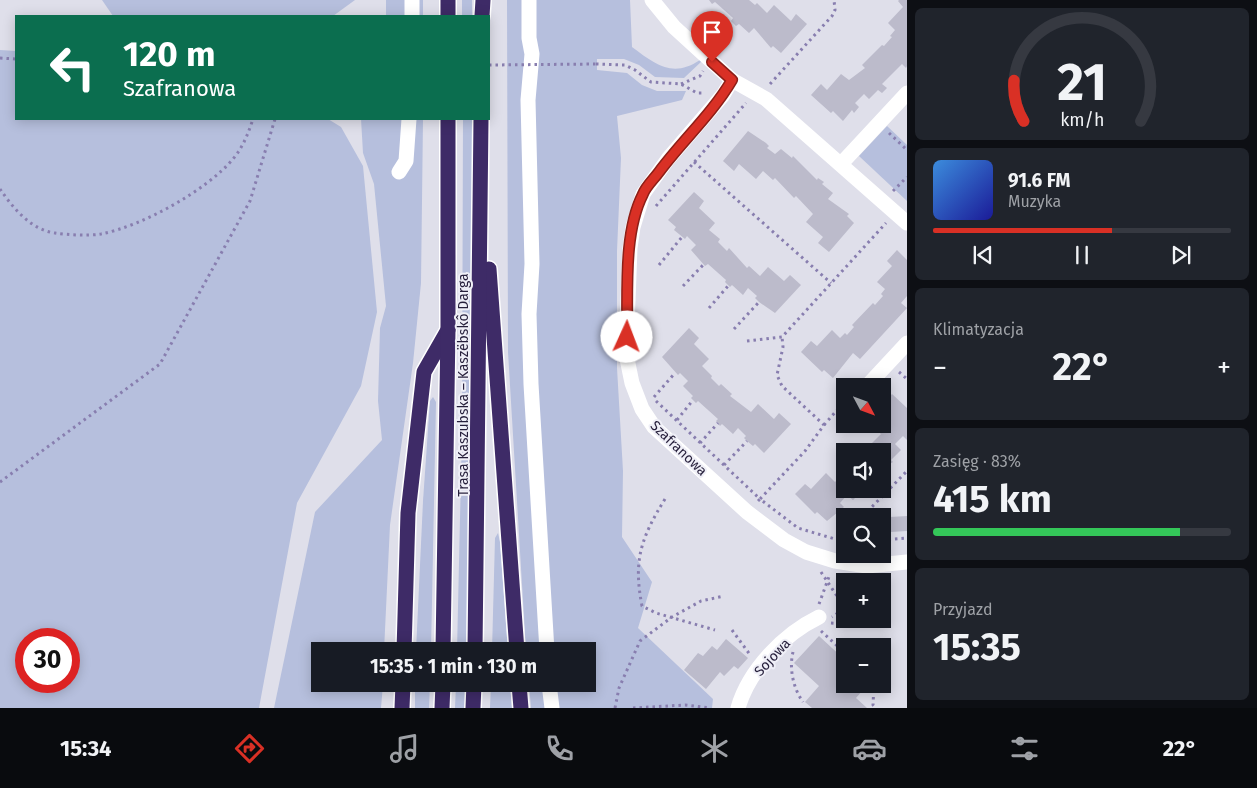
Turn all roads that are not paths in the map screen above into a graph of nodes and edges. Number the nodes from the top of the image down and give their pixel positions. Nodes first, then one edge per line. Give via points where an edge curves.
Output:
1 (412, 0) edge
2 (448, 0) edge
3 (482, 0) edge
4 (529, 0) edge
5 (652, 0) edge
6 (412, 15) edge
7 (448, 15) edge
8 (482, 15) edge
9 (732, 80) junction
10 (907, 93) edge
11 (409, 120) edge
12 (448, 120) edge
13 (481, 120) edge
14 (481, 163) junction
15 (841, 164) junction
16 (399, 172) dead end
17 (907, 224) edge
18 (448, 329) junction
19 (907, 342) edge
20 (874, 378) edge
21 (907, 562) edge
22 (822, 624) road end
23 (404, 642) edge
24 (443, 642) edge
25 (475, 642) edge
26 (516, 642) edge
27 (546, 642) edge
28 (403, 692) edge
29 (443, 692) edge
30 (474, 692) edge
31 (520, 692) edge
32 (550, 692) edge
33 (402, 708) edge
34 (442, 708) edge
35 (473, 708) edge
36 (521, 708) edge
37 (552, 708) edge
38 (738, 708) edge

1 - 6 street
2 - 7 highway
3 - 8 highway
4 - 27 street via 532,264 529,314
5 - 9 street via 674,27
9 - 15 street via 766,99
9 - 21 street, Szafranowa via 643,194 630,248 626,354 632,383 654,427 784,540 806,552 835,561 867,566
10 - 15 street
11 - 16 street via 406,162
12 - 18 highway, Trasa Kaszubska – Kaszëbskô Darga
13 - 14 highway, Trasa Kaszubska – Kaszëbskô Darga
14 - 25 highway, Trasa Kaszubska – Kaszëbskô Darga
14 - 26 highway
15 - 17 street
18 - 23 highway via 424,372 408,513
18 - 24 highway, Trasa Kaszubska – Kaszëbskô Darga
19 - 20 street
22 - 38 street, Sojowa via 791,636 757,670
28 - 33 highway
29 - 34 highway
30 - 35 highway
31 - 36 highway
32 - 37 street

